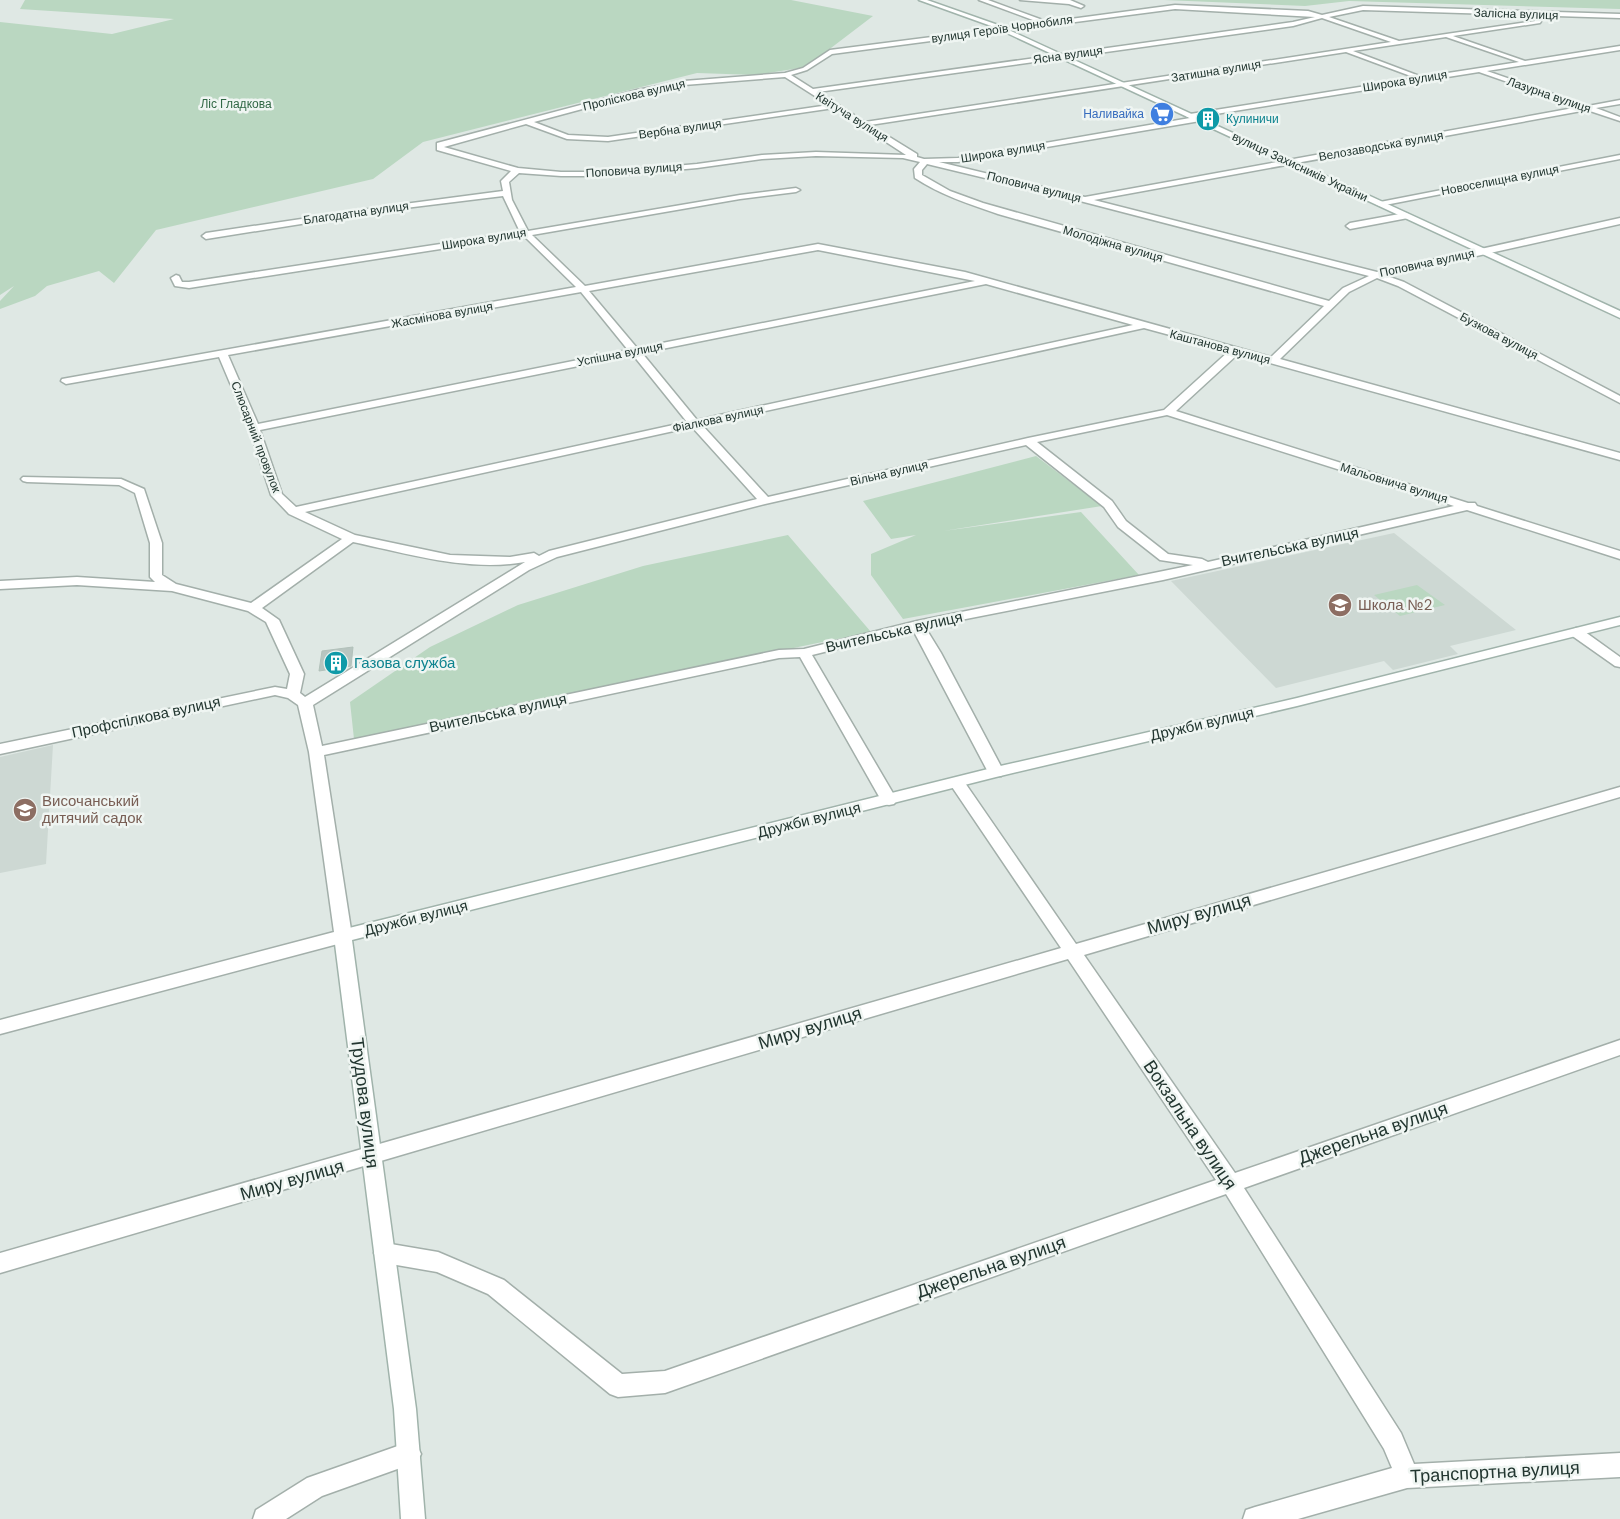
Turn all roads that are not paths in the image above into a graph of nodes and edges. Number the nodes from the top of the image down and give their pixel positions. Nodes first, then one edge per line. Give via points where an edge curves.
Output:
1 (922, 0) edge
2 (982, 0) edge
3 (1023, 0) edge
4 (1081, 6) dead end
5 (1324, 16) junction
6 (1568, 16) junction
7 (1620, 16) edge
8 (1049, 23) junction
9 (1003, 29) junction
10 (1445, 35) junction
11 (1400, 43) junction
12 (1620, 48) edge
13 (1345, 51) junction
14 (830, 52) joint
15 (1061, 56) junction
16 (1524, 62) junction
17 (1479, 70) junction
18 (786, 75) junction
19 (1422, 78) junction
20 (1122, 85) junction
21 (812, 91) junction
22 (1620, 102) edge
23 (836, 106) junction
24 (1588, 108) junction
25 (1194, 118) junction
26 (1620, 119) edge
27 (526, 121) junction
28 (864, 124) junction
29 (440, 148) joint
30 (975, 157) junction
31 (1620, 157) edge
32 (917, 158) junction
33 (926, 160) junction
34 (1289, 162) junction
35 (988, 165) dead end
36 (516, 170) junction
37 (996, 171) dead end
38 (1012, 182) junction
39 (796, 190) dead end
40 (507, 193) junction
41 (1082, 199) junction
42 (1380, 204) junction
43 (1405, 216) junction
44 (1620, 221) edge
45 (1609, 224) junction
46 (1350, 226) dead end
47 (1620, 228) edge
48 (525, 233) junction
49 (206, 236) dead end
50 (818, 248) joint
51 (1482, 252) junction
52 (1377, 275) junction
53 (176, 278) dead end
54 (986, 281) junction
55 (584, 290) junction
56 (1331, 305) junction
57 (1620, 315) edge
58 (1144, 325) junction
59 (634, 351) junction
60 (1235, 351) junction
61 (224, 354) junction
62 (1273, 361) junction
63 (66, 382) dead end
64 (1620, 400) edge
65 (1168, 412) junction
66 (695, 424) junction
67 (254, 428) junction
68 (1028, 441) junction
69 (1620, 457) edge
70 (27, 479) dead end
71 (765, 501) junction
72 (1471, 506) junction
73 (293, 511) junction
74 (352, 538) junction
75 (553, 554) junction
76 (1620, 555) edge
77 (1209, 564) junction
78 (0, 585) edge
79 (172, 587) junction
80 (253, 608) junction
81 (1620, 621) edge
82 (917, 625) junction
83 (1576, 632) junction
84 (804, 653) junction
85 (1620, 663) edge
86 (299, 699) junction
87 (0, 748) edge
88 (316, 752) junction
89 (996, 772) junction
90 (958, 784) junction
91 (1620, 792) edge
92 (889, 800) junction
93 (343, 936) junction
94 (1071, 950) junction
95 (0, 1027) edge
96 (1620, 1047) edge
97 (372, 1157) junction
98 (1230, 1183) junction
99 (385, 1253) junction
100 (0, 1263) edge
101 (409, 1454) junction
102 (1620, 1465) edge
103 (1406, 1476) junction
104 (265, 1519) edge
105 (412, 1519) edge
106 (1255, 1519) edge

1 - 9 street, вулиця Захисників України
2 - 8 street
3 - 4 street via 1070,2
5 - 6 street, Залісна вулиця via 1363,8
5 - 8 street, вулиця Героїв Чорнобиля via 1290,11 1175,7
5 - 11 street
5 - 15 street, Ясна вулиця via 1293,24
6 - 7 street, Залісна вулиця
6 - 10 street, Затишна вулиця
8 - 9 street, вулиця Героїв Чорнобиля
9 - 14 street, вулиця Героїв Чорнобиля
9 - 15 street, вулиця Захисників України
10 - 11 street, Затишна вулиця
10 - 16 street
11 - 13 street, Затишна вулиця
12 - 16 street, Широка вулиця
13 - 19 street
13 - 20 street, Затишна вулиця
14 - 18 street, Проліскова вулиця via 805,69
15 - 20 street, вулиця Захисників України
15 - 21 street, Ясна вулиця
16 - 17 street, Широка вулиця
17 - 19 street, Широка вулиця
17 - 24 street, Лазурна вулиця
18 - 21 street, Квітуча вулиця
18 - 27 street, Проліскова вулиця via 684,83
19 - 25 street, Широка вулиця
20 - 25 street, вулиця Захисників України
20 - 28 street, Затишна вулиця
21 - 23 street, Квітуча вулиця
22 - 24 street, Велозаводська вулиця
23 - 27 street, Вербна вулиця via 608,139 567,137
23 - 28 street, Квітуча вулиця
24 - 26 street, Лазурна вулиця
24 - 34 street, Велозаводська вулиця
25 - 30 street, Широка вулиця
25 - 34 street, вулиця Захисників України
27 - 29 street, Проліскова вулиця via 446,142
28 - 32 street, Квітуча вулиця
29 - 36 street, Поповича вулиця
30 - 33 street, Широка вулиця
30 - 35 street
31 - 42 street, Новоселищна вулиця
32 - 33 street, Поповича вулиця
32 - 36 street, Поповича вулиця via 816,154 607,174
33 - 38 street, Поповича вулиця
33 - 56 street, Молодіжна вулиця via 918,169 918,176 955,196
34 - 41 street, Велозаводська вулиця
34 - 42 street, вулиця Захисників України
36 - 40 street via 506,181
37 - 38 street
38 - 41 street, Поповича вулиця
39 - 48 street, Широка вулиця
40 - 48 street
40 - 49 street, Благодатна вулиця
41 - 52 street, Поповича вулиця
42 - 43 street, вулиця Захисників України
43 - 46 street
43 - 51 street, вулиця Захисників України
44 - 45 street, Поповича вулиця
45 - 47 street
45 - 51 street, Поповича вулиця
48 - 53 street, Широка вулиця via 189,285 178,284
48 - 55 street
50 - 54 street, Каштанова вулиця
50 - 55 street, Жасмінова вулиця
51 - 52 street, Поповича вулиця
51 - 57 street, вулиця Захисників України
52 - 56 street via 1346,290
52 - 64 street, Бузкова вулиця via 1401,284
54 - 58 street, Каштанова вулиця
54 - 59 street, Успішна вулиця
55 - 59 street
55 - 61 street, Жасмінова вулиця
56 - 62 street
58 - 60 street, Каштанова вулиця
58 - 66 street, Фіалкова вулиця
59 - 66 street
59 - 67 street, Успішна вулиця
60 - 62 street, Каштанова вулиця
60 - 65 street
61 - 63 street, Жасмінова вулиця
61 - 67 street, Слюсарний провулок
62 - 69 street, Каштанова вулиця
65 - 68 street, Вільна вулиця
65 - 72 street, Мальовнича вулиця
66 - 71 street
66 - 73 street, Фіалкова вулиця
67 - 73 street, Слюсарний провулок via 277,495
68 - 71 street, Вільна вулиця
68 - 77 street via 1108,504 1122,524 1164,557
70 - 79 street via 121,482 140,491 156,543 156,577
71 - 75 street, Вільна вулиця
72 - 76 street, Мальовнича вулиця
72 - 77 street, Вчительська вулиця
73 - 74 street, Слюсарний провулок
74 - 75 street, Слюсарний провулок via 450,560 510,562
74 - 80 street
75 - 86 street, Вільна вулиця via 525,567
77 - 82 street, Вчительська вулиця
78 - 79 street via 77,581
79 - 80 street
80 - 86 street, Трудова вулиця via 272,620 297,674
81 - 83 street, Дружби вулиця
82 - 84 street, Вчительська вулиця
82 - 89 street
83 - 85 street
83 - 89 street, Дружби вулиця via 1297,702
84 - 88 street, Вчительська вулиця via 779,654
84 - 92 street
86 - 87 street, Профспілкова вулиця via 275,691 267,692
86 - 88 street, Трудова вулиця
88 - 93 street, Трудова вулиця
89 - 90 street, Дружби вулиця
90 - 92 street, Дружби вулиця
90 - 94 street, Вокзальна вулиця
91 - 94 street, Миру вулиця
92 - 93 street, Дружби вулиця
93 - 95 street, Дружби вулиця
93 - 97 street, Трудова вулиця
94 - 97 street, Миру вулиця
94 - 98 street, Вокзальна вулиця
96 - 98 street, Джерельна вулиця
97 - 99 street, Трудова вулиця
97 - 100 street, Миру вулиця
98 - 99 street, Джерельна вулиця via 665,1382 618,1386 496,1288 438,1262
98 - 103 street, Вокзальна вулиця via 1393,1441
99 - 101 street, Трудова вулиця
101 - 104 street via 315,1486
101 - 105 street, Трудова вулиця
102 - 103 street, Транспортна вулиця
103 - 106 street, Транспортна вулиця

